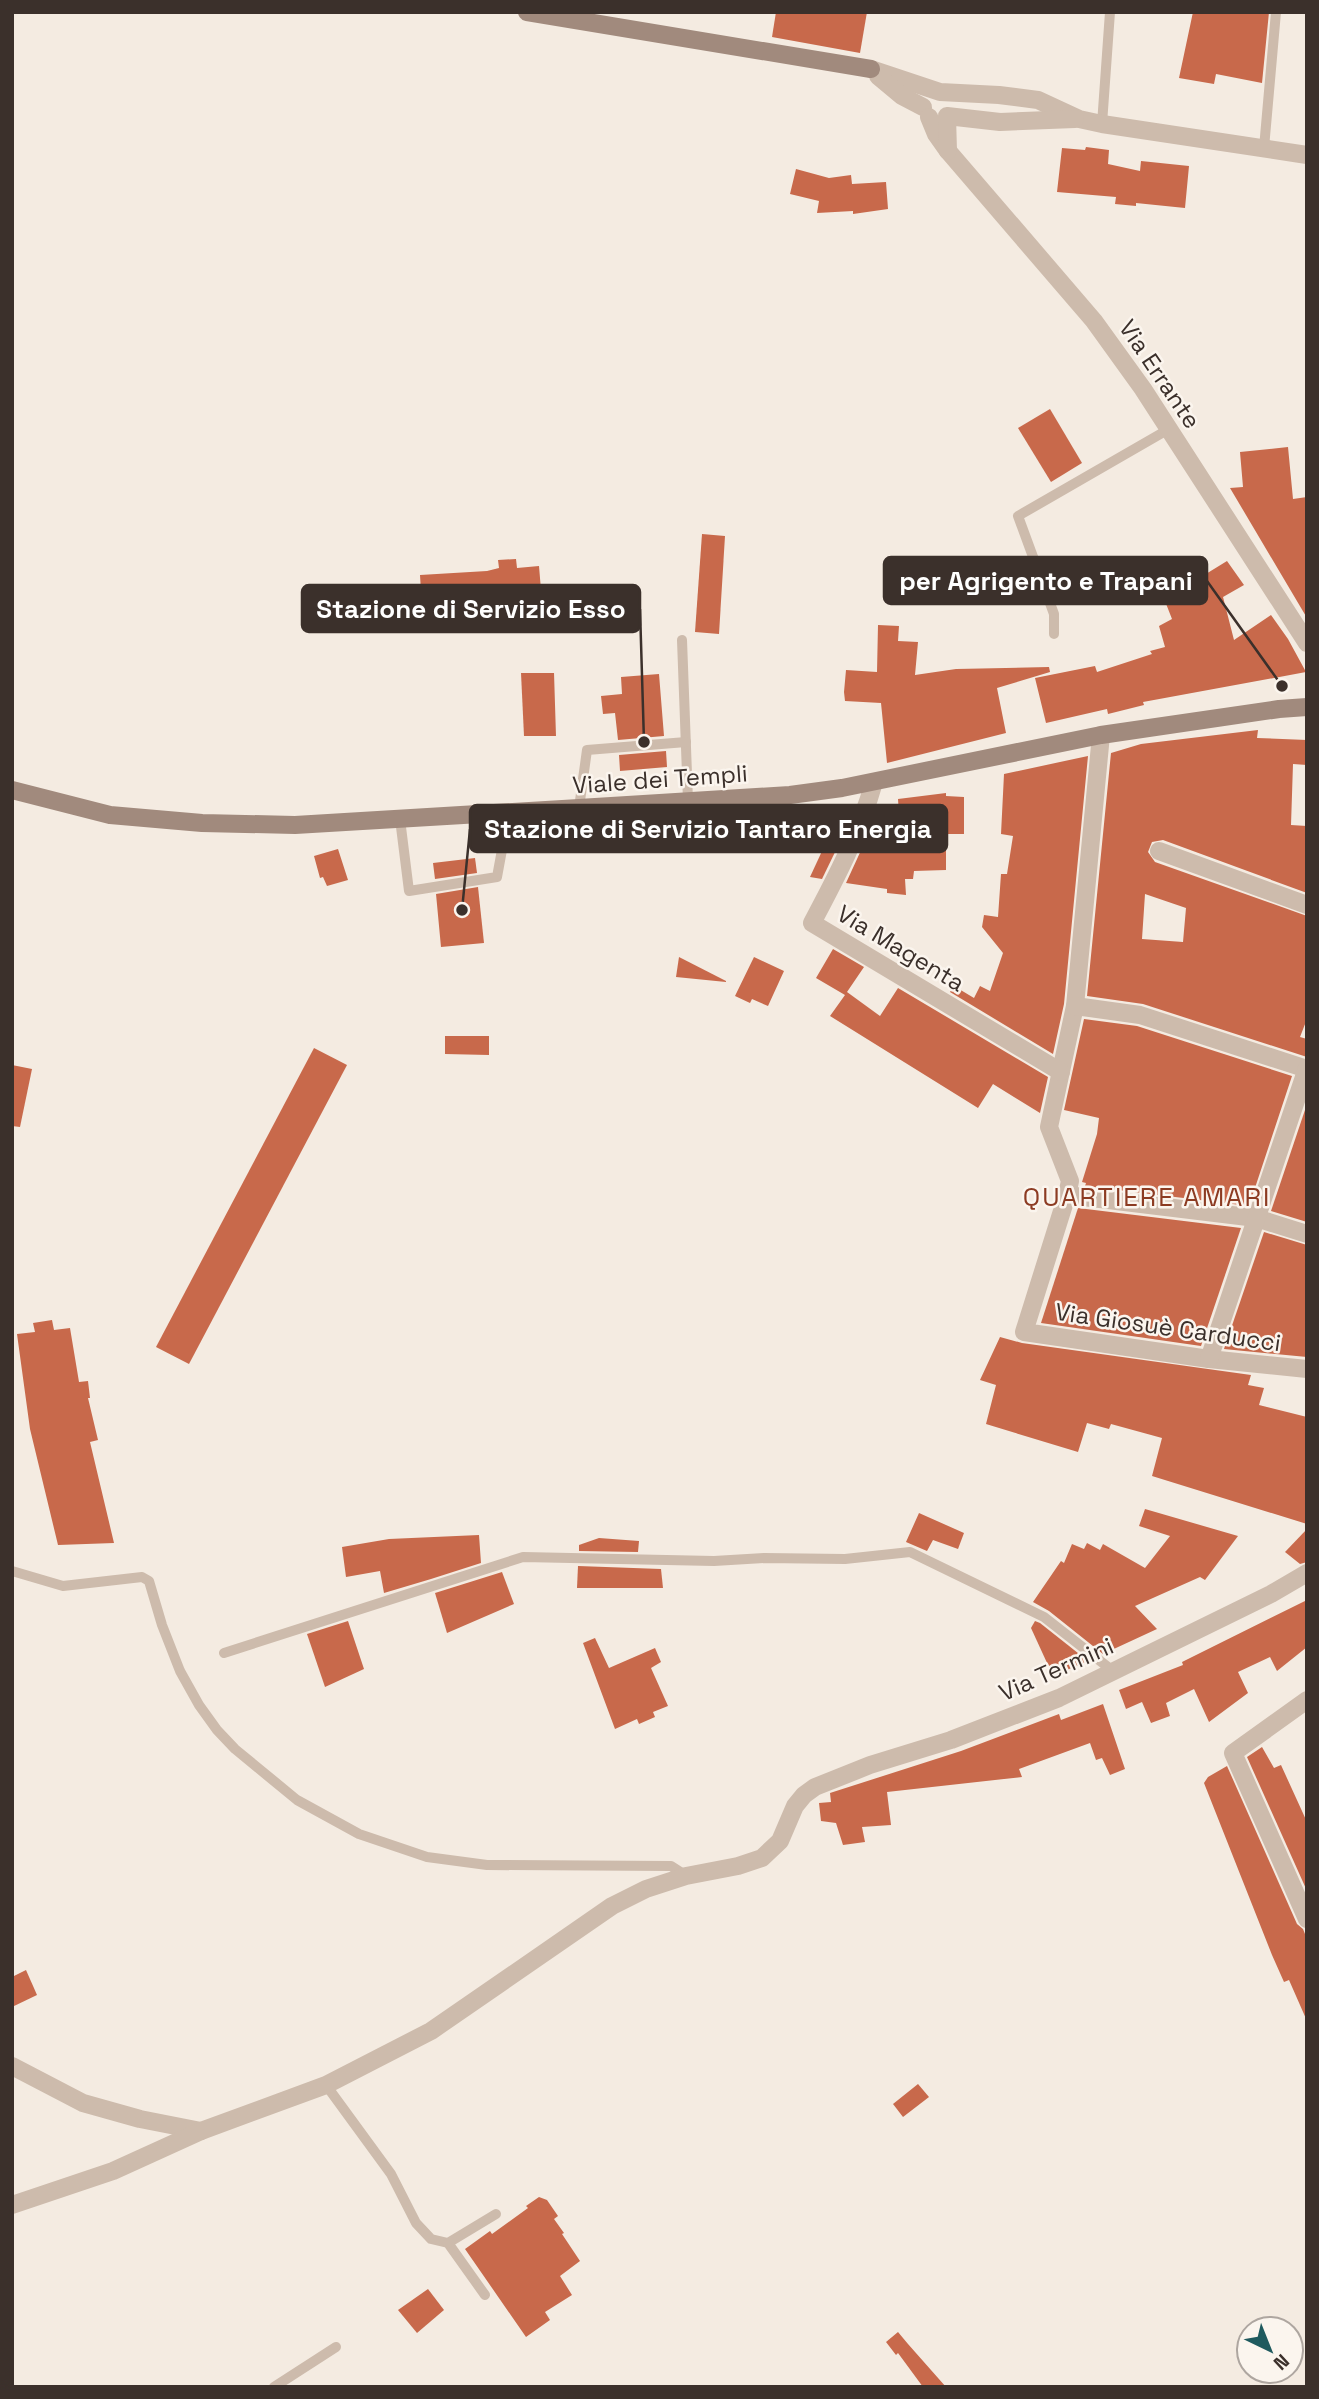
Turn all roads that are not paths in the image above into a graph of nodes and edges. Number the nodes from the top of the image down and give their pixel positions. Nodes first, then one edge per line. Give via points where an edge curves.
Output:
1 (527, 12) edge
2 (1111, 12) edge
3 (1276, 12) edge
4 (870, 69) junction
5 (940, 92) junction
6 (933, 113) junction
7 (1079, 119) junction
8 (1102, 124) junction
9 (1264, 148) junction
10 (1307, 155) edge
11 (1169, 429) junction
12 (1054, 634) dead end
13 (682, 640) dead end
14 (1307, 643) edge
15 (1307, 707) edge
16 (1101, 735) junction
17 (686, 742) junction
18 (874, 782) junction
19 (12, 790) edge
20 (688, 801) junction
21 (579, 808) junction
22 (509, 812) junction
23 (400, 819) junction
24 (1159, 850) dead end
25 (1307, 905) edge
26 (1075, 1006) junction
27 (1307, 1069) edge
28 (1061, 1072) junction
29 (1067, 1195) junction
30 (1256, 1218) junction
31 (1307, 1234) edge
32 (1209, 1359) junction
33 (1307, 1370) edge
34 (12, 1571) edge
35 (1307, 1573) edge
36 (224, 1653) dead end
37 (1114, 1671) junction
38 (1307, 1700) edge
39 (686, 1875) junction
40 (1307, 1919) edge
41 (12, 2066) edge
42 (326, 2085) junction
43 (201, 2131) junction
44 (12, 2205) edge
45 (496, 2214) dead end
46 (447, 2243) junction
47 (485, 2295) dead end
48 (336, 2347) dead end
49 (274, 2387) edge

1 - 4 main road
2 - 8 lane
3 - 9 lane
4 - 5 street
4 - 6 street via 902,96
5 - 6 street via 925,98
5 - 6 street via 951,103
5 - 7 street via 1038,100
6 - 7 street via 1000,122
6 - 11 street, Via Errante via 948,151 1094,321
7 - 8 street
8 - 9 street
9 - 10 street
11 - 12 lane via 1018,516 1054,614
11 - 14 street, Via Errante
13 - 17 lane
15 - 16 main road, Viale dei Templi
16 - 18 main road, Viale dei Templi
16 - 26 street
17 - 20 lane
17 - 21 lane via 587,750
18 - 20 main road, Viale dei Templi
18 - 28 street, Via Magenta via 866,810 812,923
19 - 23 main road, Viale dei Templi via 110,814 202,823 295,825
20 - 21 main road, Viale dei Templi
21 - 22 main road, Viale dei Templi
22 - 23 main road, Viale dei Templi
22 - 23 lane via 497,877 410,891
24 - 25 street
26 - 27 street via 1140,1014
26 - 28 street
27 - 30 street
28 - 29 street via 1049,1127 1070,1181
29 - 30 street
29 - 32 street, Via Giosuè Carducci via 1024,1332
30 - 31 street
30 - 32 street
32 - 33 street, Via Giosuè Carducci
34 - 39 lane via 63,1586 142,1577 149,1581 180,1671 217,1730 297,1800 359,1834 427,1857 487,1865 671,1866
35 - 37 street, Via Termini
36 - 37 lane via 523,1557 714,1561 845,1559 910,1552 1044,1617
37 - 39 street, Via Termini via 1047,1703 815,1787 795,1806 780,1840 762,1858
38 - 40 street via 1233,1753
39 - 42 street via 611,1906 430,2031
41 - 43 street via 83,2103
42 - 43 street
42 - 46 lane via 391,2174 416,2223 431,2239
43 - 44 street via 113,2171
45 - 46 lane
46 - 47 lane
48 - 49 lane

